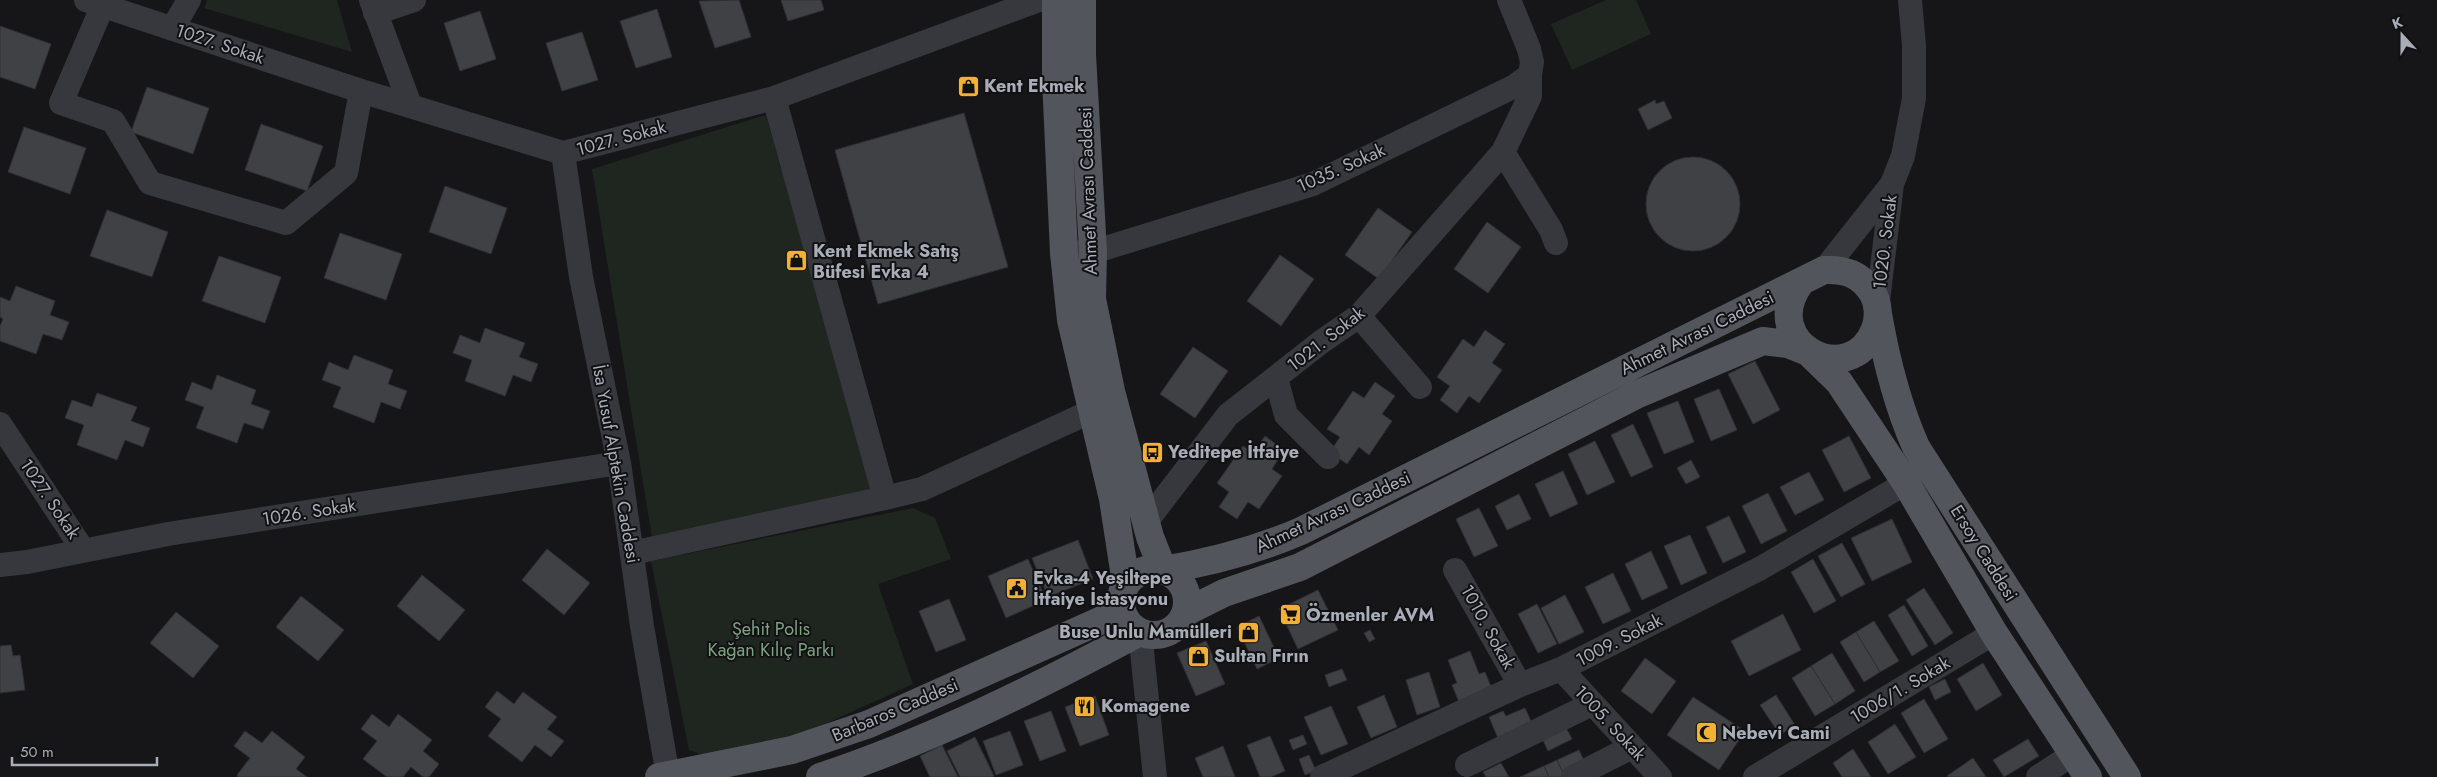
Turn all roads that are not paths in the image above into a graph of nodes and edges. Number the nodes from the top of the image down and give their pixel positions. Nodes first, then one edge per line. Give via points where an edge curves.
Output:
1 (189, 0) edge
2 (414, 0) edge
3 (1040, 0) edge
4 (1056, 0) edge
5 (1082, 0) edge
6 (1509, 0) edge
7 (1910, 0) edge
8 (94, 3) edge
9 (373, 6) edge
10 (172, 29) junction
11 (1530, 75) junction
12 (361, 91) junction
13 (774, 98) junction
14 (410, 105) junction
15 (1502, 152) junction
16 (563, 153) junction
17 (1892, 184) junction
18 (1556, 243) dead end
19 (1093, 252) junction
20 (1064, 253) junction
21 (1812, 276) junction
22 (1878, 306) junction
23 (1359, 316) junction
24 (1808, 352) junction
25 (1276, 378) junction
26 (1839, 382) joint
27 (1420, 387) dead end
28 (1092, 411) junction
29 (0, 424) edge
30 (1328, 456) dead end
31 (619, 463) junction
32 (1906, 483) junction
33 (885, 498) junction
34 (1146, 522) junction
35 (83, 550) junction
36 (632, 553) junction
37 (0, 565) edge
38 (1163, 570) junction
39 (1455, 570) dead end
40 (1126, 583) junction
41 (1122, 611) junction
42 (1186, 612) junction
43 (1140, 632) junction
44 (1994, 633) junction
45 (1561, 670) junction
46 (1520, 684) junction
47 (1592, 704) junction
48 (1632, 746) junction
49 (2073, 754) junction
50 (1467, 765) dead end
51 (1330, 775) edge
52 (664, 776) edge
53 (820, 777) edge
54 (1155, 777) edge
55 (1573, 777) edge
56 (1660, 777) edge
57 (1755, 777) edge
58 (2038, 777) edge
59 (2088, 777) edge
60 (2127, 777) edge

1 - 10 street
2 - 9 street
3 - 13 street, 1027. Sokak
4 - 20 main road, Ahmet Avrası Caddesi
5 - 19 main road, Ahmet Avrası Caddesi
6 - 11 street via 1532,62
7 - 17 street, 1020. Sokak via 1914,98 1902,156
8 - 10 street, 1027. Sokak
8 - 12 street via 61,103 113,121 150,184 286,223 346,173
9 - 14 street
10 - 12 street, 1027. Sokak
11 - 15 street, 1021. Sokak via 1530,96
11 - 19 street, 1035. Sokak via 1515,86 1314,184
12 - 14 street, 1027. Sokak
13 - 16 street, 1027. Sokak
13 - 33 street
14 - 16 street, 1027. Sokak
15 - 18 street
15 - 23 street, 1021. Sokak
16 - 31 street, İsa Yusuf Alptekin Caddesi via 581,277
17 - 21 street, 1020. Sokak
17 - 22 street, 1020. Sokak
19 - 20 street, 1035. Sokak
19 - 34 main road, Ahmet Avrası Caddesi via 1092,300 1111,391
20 - 28 main road, Ahmet Avrası Caddesi via 1071,320
21 - 22 main road via 1839,269 1854,274 1866,283
21 - 24 main road, Ahmet Avrası Caddesi via 1789,302 1788,319 1793,335
21 - 38 main road, Ahmet Avrası Caddesi via 1301,531 1253,550
22 - 24 main road, Ahmet Avrası Caddesi via 1872,335 1855,353 1832,359
22 - 60 main road, Ersoy Caddesi via 1886,358 1903,417 1916,447
23 - 25 street, 1021. Sokak
23 - 27 street
24 - 26 main road, Ahmet Avrası Caddesi
24 - 42 main road, Ahmet Avrası Caddesi via 1788,344 1764,341 1730,354 1638,394 1300,567 1224,593
25 - 30 street via 1286,415
25 - 34 street, 1021. Sokak via 1228,415
26 - 32 main road, Ersoy Caddesi
28 - 33 street via 922,489
28 - 40 main road, Ahmet Avrası Caddesi via 1114,499
29 - 35 street, 1027. Sokak
31 - 35 street, 1026. Sokak via 178,532
31 - 36 street, İsa Yusuf Alptekin Caddesi
32 - 44 main road, Ersoy Caddesi
32 - 45 street, 1009. Sokak via 1761,568
33 - 36 street
34 - 38 main road, Ahmet Avrası Caddesi
35 - 37 street, 1026. Sokak
36 - 52 street, İsa Yusuf Alptekin Caddesi
38 - 40 main road via 1142,571
38 - 42 main road via 1183,586
39 - 46 street, 1010. Sokak
40 - 41 main road via 1122,592
41 - 43 main road via 1132,627
41 - 52 main road, Barbaros Caddesi via 869,724 792,750
42 - 43 main road via 1172,630 1151,635
43 - 53 main road, Barbaros Caddesi via 1055,679 930,736
43 - 54 street
44 - 49 main road, Ersoy Caddesi
44 - 57 street, 1006/1. Sokak
45 - 46 street, 1009. Sokak
45 - 47 street, 1005. Sokak
46 - 51 street, 1009. Sokak
47 - 48 street, 1005. Sokak
47 - 50 street
48 - 55 street
48 - 56 street, 1005. Sokak
49 - 58 street
49 - 59 main road, Ersoy Caddesi

